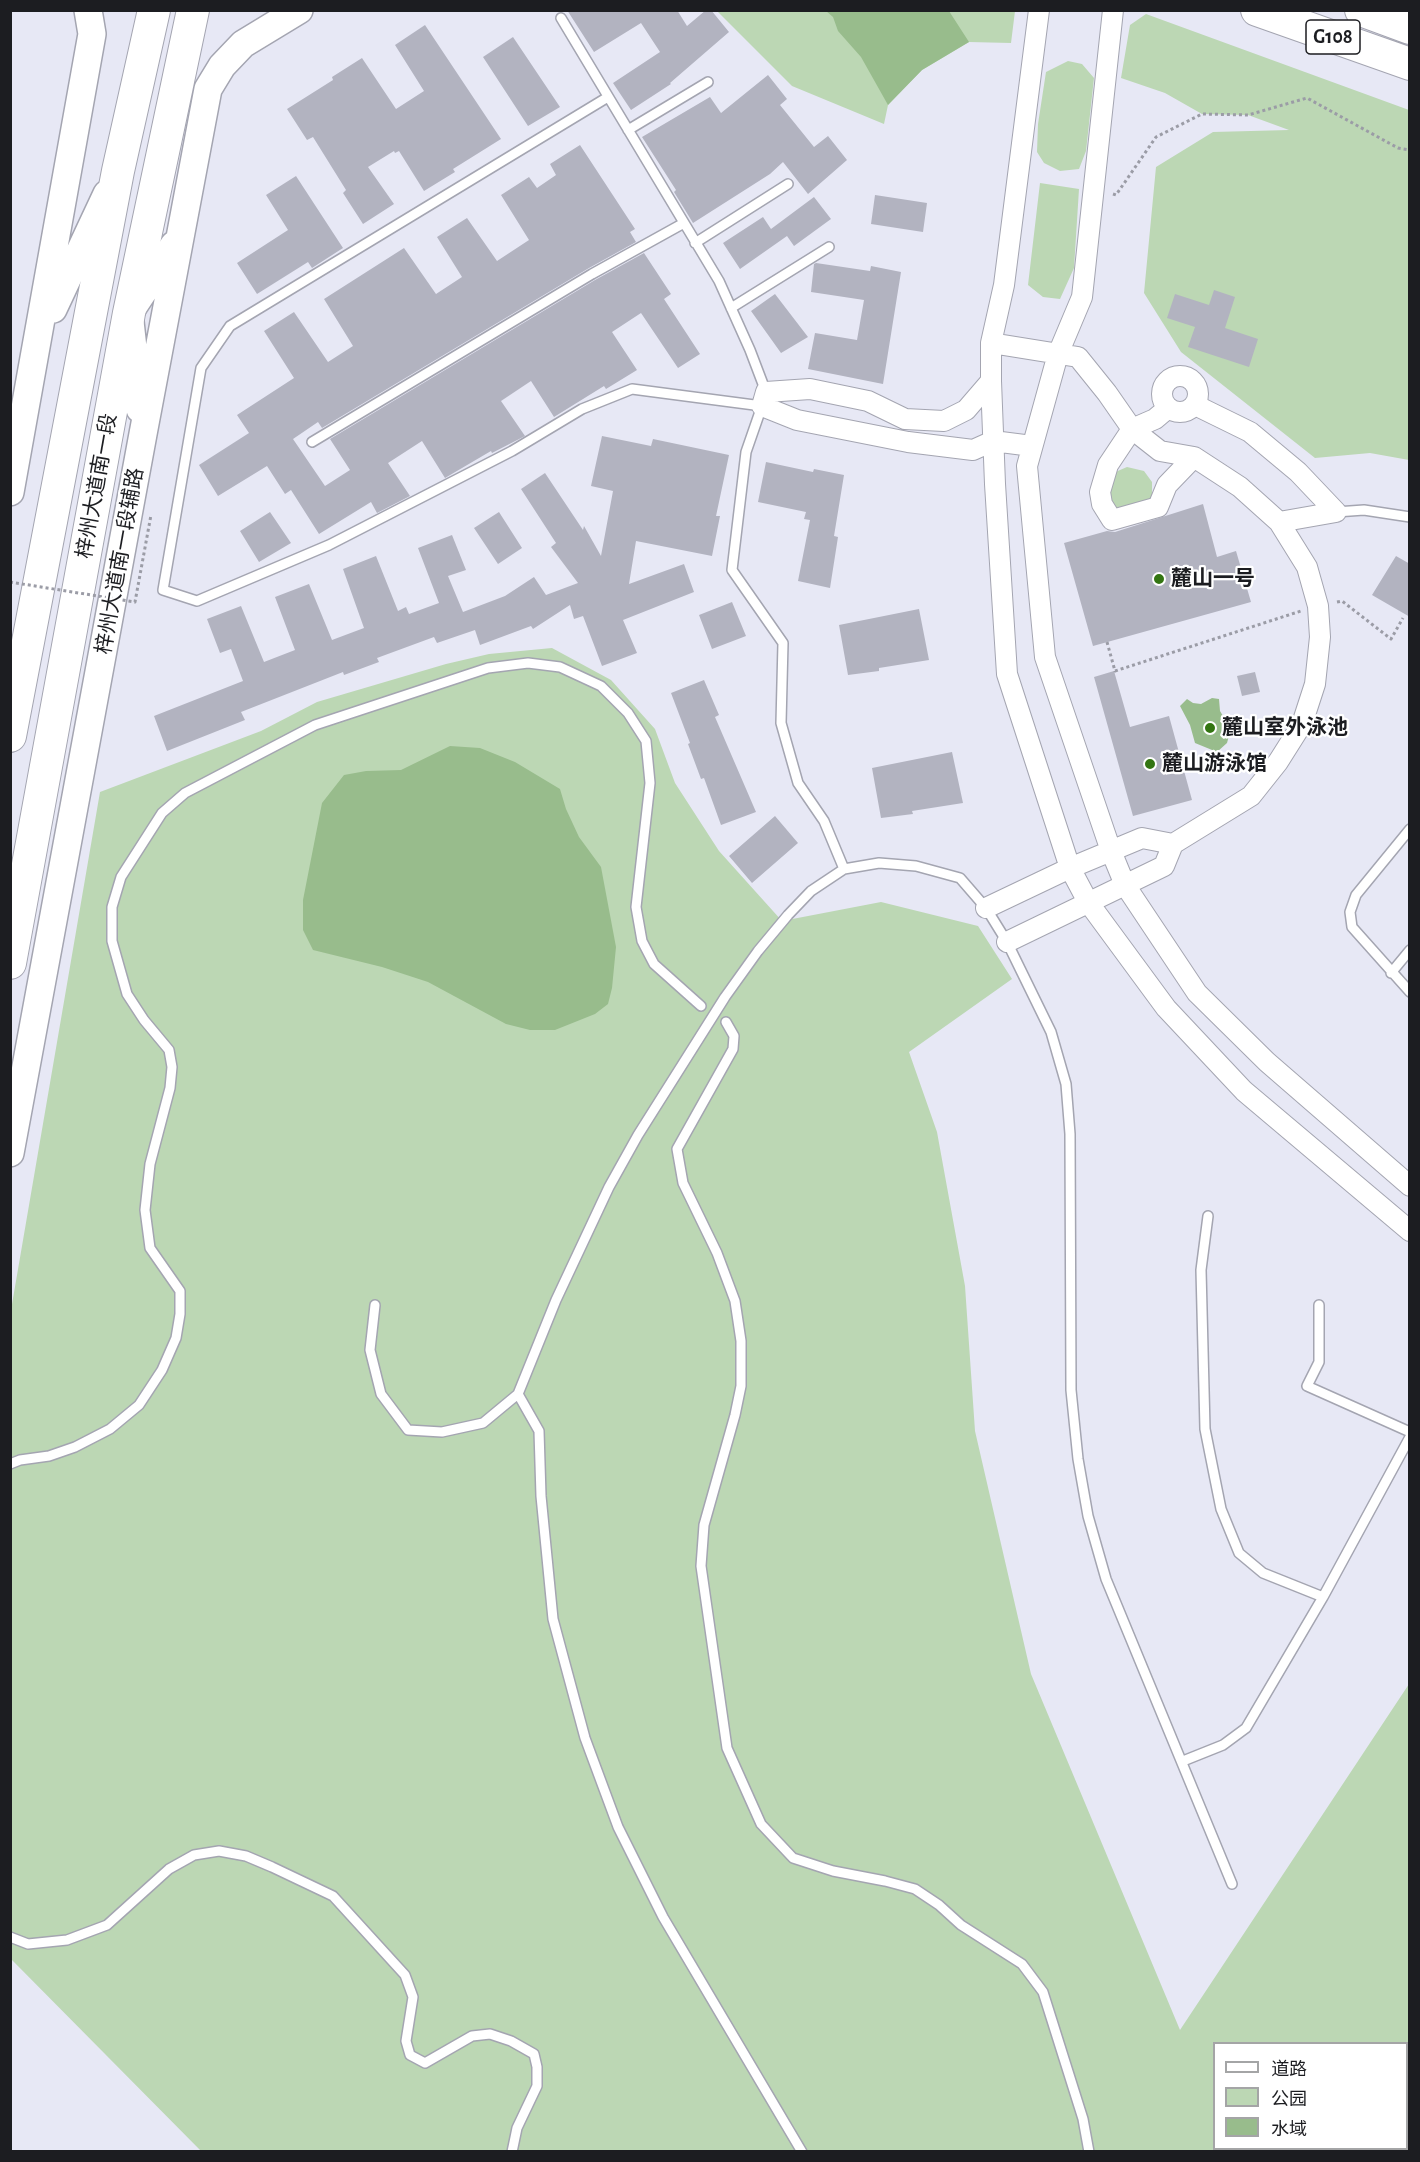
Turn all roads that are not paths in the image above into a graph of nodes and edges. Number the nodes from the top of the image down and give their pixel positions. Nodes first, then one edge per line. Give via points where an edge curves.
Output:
1 (88, 10) edge
2 (154, 10) edge
3 (193, 10) edge
4 (299, 10) edge
5 (1039, 10) edge
6 (1113, 10) edge
7 (1257, 10) edge
8 (1361, 10) edge
9 (561, 18) dead end
10 (1410, 28) edge
11 (1410, 64) edge
12 (708, 82) dead end
13 (608, 97) junction
14 (628, 130) junction
15 (118, 171) junction
16 (788, 184) dead end
17 (684, 223) junction
18 (182, 234) junction
19 (696, 243) junction
20 (829, 247) dead end
21 (731, 308) junction
22 (129, 313) junction
23 (38, 342) junction
24 (992, 343) junction
25 (1058, 354) junction
26 (991, 381) junction
27 (851, 398) junction
28 (764, 399) junction
29 (1195, 405) junction
30 (1168, 408) junction
31 (842, 428) junction
32 (1132, 429) junction
33 (142, 434) junction
34 (993, 441) junction
35 (312, 442) dead end
36 (1032, 446) junction
37 (14, 453) edge
38 (1194, 457) junction
39 (10, 492) edge
40 (1336, 512) junction
41 (1410, 518) edge
42 (1280, 522) junction
43 (10, 736) edge
44 (1410, 828) edge
45 (1173, 844) junction
46 (1111, 851) junction
47 (844, 868) junction
48 (1070, 868) junction
49 (1125, 885) junction
50 (1088, 902) junction
51 (986, 908) junction
52 (1007, 942) junction
53 (1410, 950) edge
54 (10, 963) edge
55 (1391, 973) junction
56 (1410, 992) edge
57 (702, 1006) dead end
58 (726, 1022) dead end
59 (10, 1153) edge
60 (1410, 1186) edge
61 (1208, 1216) dead end
62 (1410, 1231) edge
63 (375, 1305) dead end
64 (1319, 1305) dead end
65 (518, 1394) junction
66 (1410, 1434) edge
67 (10, 1464) edge
68 (1323, 1597) junction
69 (1183, 1761) junction
70 (1232, 1884) dead end
71 (10, 1938) edge
72 (512, 2151) edge
73 (802, 2151) edge
74 (1089, 2151) edge

1 - 23 main road via 92,34
2 - 15 highway, 梓州大道南一段
3 - 22 highway, 梓州大道南一段
4 - 18 main road, 梓州大道南一段辅路 via 243,44 222,66 208,89
5 - 24 street via 1004,285
6 - 25 street via 1082,297
7 - 11 highway, G108
8 - 10 highway, G108
9 - 13 lane
12 - 14 lane
13 - 14 lane
13 - 28 lane via 230,326 201,368 162,590 197,601 208,597 329,544 512,451 582,409 632,389
14 - 17 lane
15 - 23 main road
15 - 43 highway, 梓州大道南一段
16 - 19 lane
17 - 19 lane
17 - 35 lane
18 - 22 main road
18 - 33 main road, 梓州大道南一段辅路
19 - 21 lane
20 - 21 lane
21 - 28 lane via 750,350
22 - 33 main road
22 - 54 highway, 梓州大道南一段
23 - 37 main road
24 - 25 street
24 - 26 street
25 - 32 street via 1078,357
25 - 36 street
26 - 27 street via 966,410 944,421 904,419 868,401
26 - 34 street
27 - 28 street via 810,389
27 - 31 street via 839,413
28 - 31 street via 797,420
28 - 47 lane via 746,452 732,570 783,643 781,723 798,783 824,821
29 - 30 street via 1185,412
29 - 30 street via 1198,394 1194,383 1179,376 1167,380 1161,391
29 - 40 street via 1250,432 1298,472
30 - 32 street
31 - 34 street via 973,450
32 - 38 street via 1160,451
32 - 38 street via 1102,478 1102,504 1112,520 1158,507 1167,484
33 - 59 main road, 梓州大道南一段辅路
34 - 36 street
34 - 48 street via 1007,674
36 - 46 street via 1027,466 1045,657
37 - 39 main road
38 - 42 street via 1240,487
40 - 41 lane via 1364,510
40 - 42 street
42 - 45 street via 1307,567 1318,606 1320,637 1315,684 1302,724 1251,796
44 - 55 lane via 1356,895 1350,912 1352,927
45 - 46 street via 1142,838
45 - 49 street via 1164,866
46 - 48 street
46 - 49 street
47 - 51 lane via 879,863 916,866 960,878
47 - 65 lane via 811,891 758,951 638,1135 556,1300
48 - 50 street
48 - 51 street
49 - 50 street
49 - 60 street via 1197,993 1267,1062
50 - 52 street
50 - 62 street via 1166,1008 1244,1091
51 - 52 lane
52 - 69 lane via 1051,1032 1066,1084 1070,1134 1071,1390 1088,1516 1106,1579
53 - 55 lane
55 - 56 lane
57 - 67 lane via 654,964 642,941 636,907 650,783 646,741 628,713 601,686 560,667 528,663 488,668 315,725 185,793 162,813 122,877 112,907 112,941 127,994 169,1050 172,1066 150,1164 145,1210 150,1248 180,1291 176,1338 139,1406 110,1429 58,1453
58 - 74 lane via 734,1036 733,1049 677,1149 683,1183 735,1301 741,1341 741,1386 704,1525 700,1566 727,1748 761,1824 793,1858 915,1889 961,1925 1022,1964 1042,1992 1083,2119
61 - 68 lane via 1201,1270 1205,1429 1221,1509 1239,1553 1263,1573
63 - 65 lane via 370,1350 381,1394 408,1430 442,1432 483,1423
64 - 66 lane via 1319,1362 1306,1386
65 - 73 lane via 539,1431 541,1496 554,1619 585,1738 618,1827 663,1917
66 - 68 lane
68 - 69 lane via 1246,1728 1222,1745
69 - 70 lane
71 - 72 lane via 28,1944 67,1940 107,1925 169,1869 194,1855 219,1851 272,1866 333,1896 405,1975 413,1997 406,2041 410,2055 425,2063 472,2036 490,2034 534,2054 537,2086

